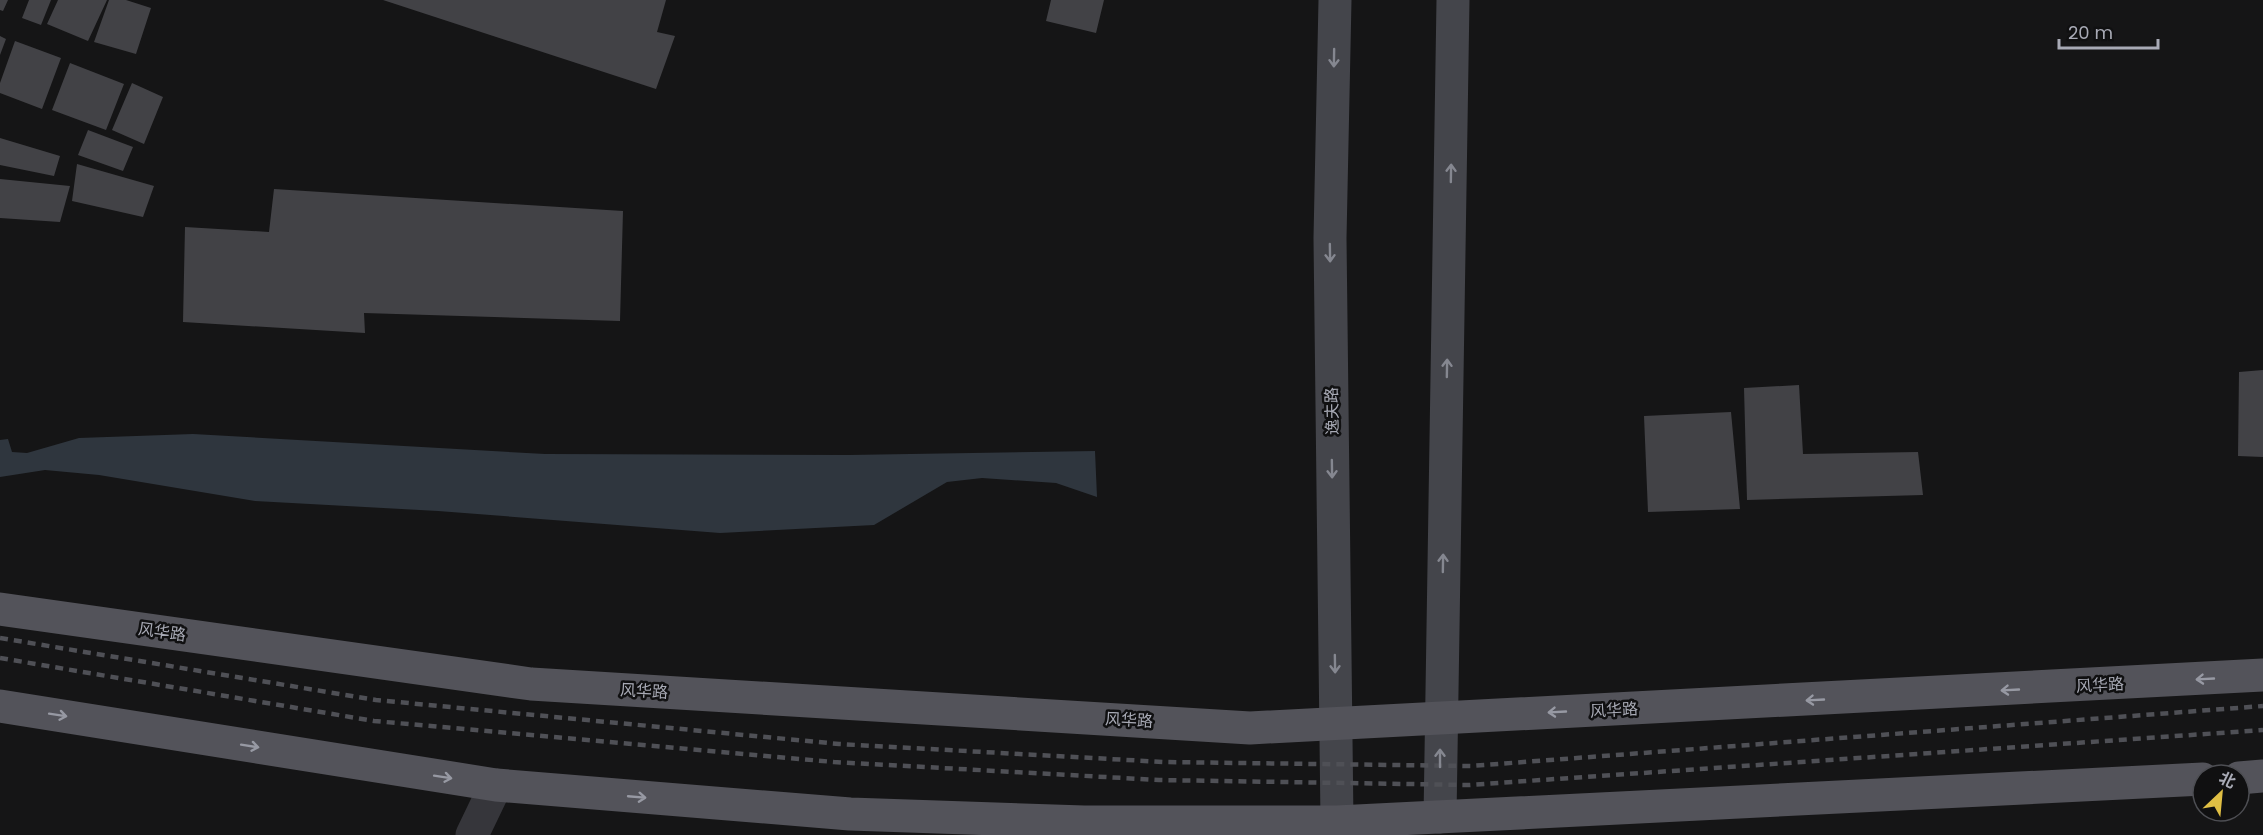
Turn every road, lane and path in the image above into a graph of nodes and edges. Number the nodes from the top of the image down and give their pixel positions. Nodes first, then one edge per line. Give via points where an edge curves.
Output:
1 (1335, 0) edge
2 (1453, 0) edge
3 (0, 609) edge
4 (2263, 675) edge
5 (0, 706) edge
6 (1439, 718) junction
7 (1335, 723) junction
8 (2191, 780) edge
9 (496, 785) junction
10 (1440, 817) junction
11 (1337, 822) junction
12 (850, 825) edge
13 (472, 835) edge

1 -> 7 main road, 逸夫路 via 1330,238
6 -> 2 main road
3 - 7 main road, 风华路 via 531,684 1250,728
4 -> 6 main road, 风华路
5 -> 9 main road
6 - 7 main road, 风华路
10 -> 6 main road
7 - 11 main road, 逸夫路
8 - 10 main road
9 -> 12 main road
9 - 13 street
10 - 11 main road
11 - 12 main road

